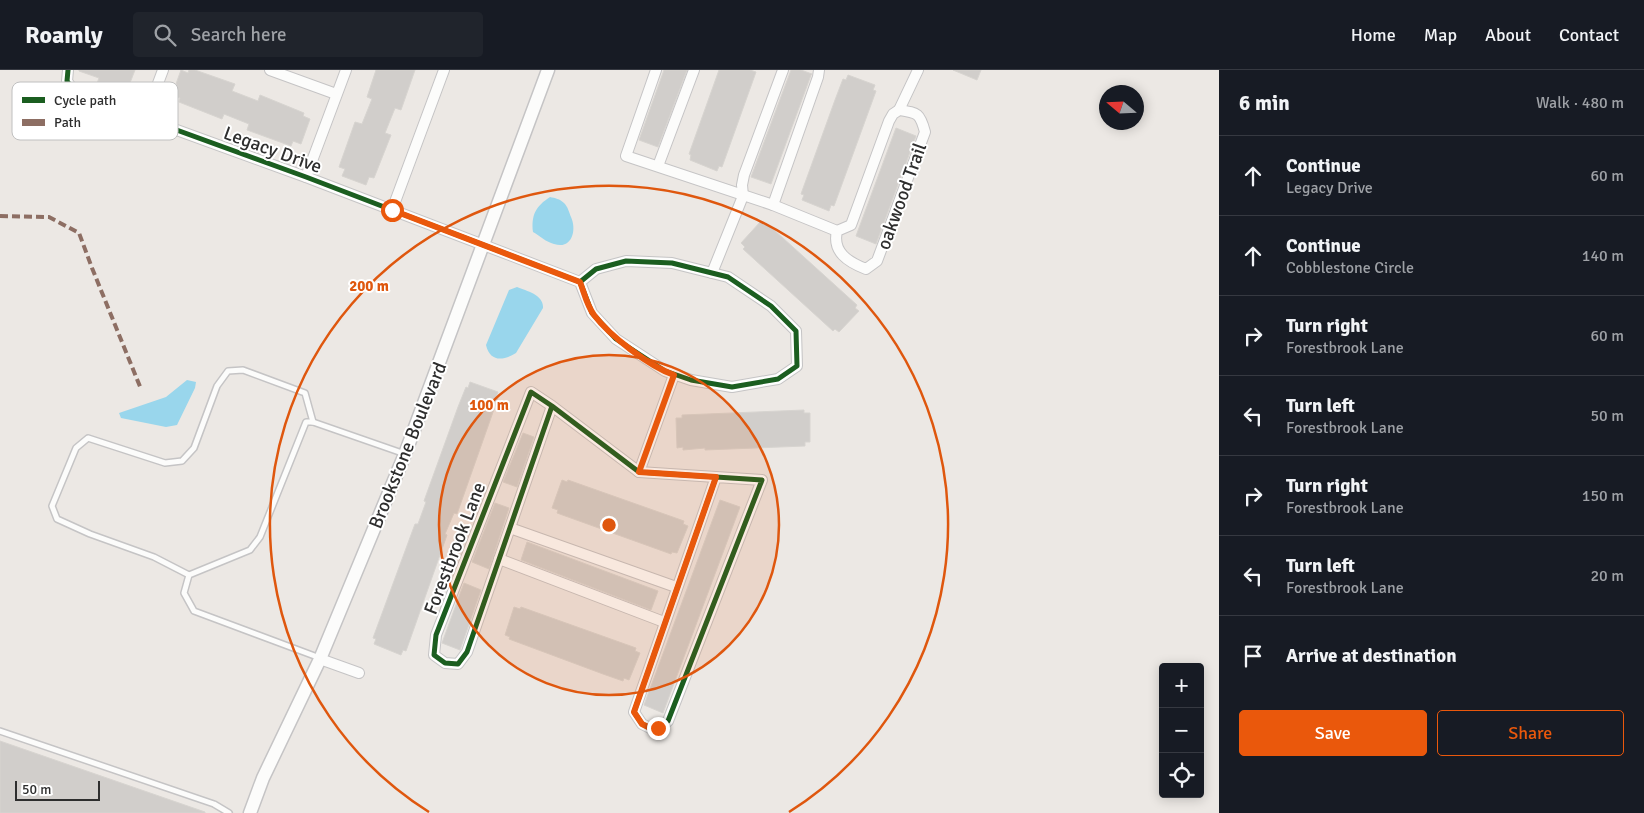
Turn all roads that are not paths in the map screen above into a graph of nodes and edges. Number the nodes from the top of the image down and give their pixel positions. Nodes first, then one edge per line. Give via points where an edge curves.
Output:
1 (163, 70) edge
2 (270, 70) edge
3 (346, 70) edge
4 (444, 70) edge
5 (548, 70) edge
6 (656, 70) edge
7 (694, 70) edge
8 (783, 70) edge
9 (819, 70) edge
10 (918, 70) edge
11 (158, 82) edge
12 (336, 94) junction
13 (899, 110) junction
14 (178, 130) edge
15 (658, 166) junction
16 (306, 177) junction
17 (743, 196) junction
18 (773, 205) junction
19 (392, 210) junction
20 (837, 230) junction
21 (484, 245) junction
22 (712, 273) junction
23 (580, 282) junction
24 (674, 375) junction
25 (552, 406) junction
26 (313, 422) junction
27 (405, 454) junction
28 (639, 472) junction
29 (716, 477) junction
30 (510, 528) junction
31 (499, 559) junction
32 (189, 575) junction
33 (676, 587) junction
34 (664, 622) junction
35 (320, 658) junction
36 (359, 673) dead end
37 (0, 731) edge
38 (229, 813) edge
39 (250, 813) edge

1 - 11 street
2 - 12 street
3 - 12 street, Legacy Drive
4 - 19 street
5 - 21 street, Brookstone Boulevard
6 - 15 street via 626,156
7 - 15 street
8 - 17 street via 744,175
9 - 18 street
10 - 13 street, oakwood Trail
12 - 16 street, Legacy Drive
13 - 20 street, oakwood Trail via 889,121 851,225
13 - 20 street, oakwood Trail via 915,113 921,118 925,132 877,261 866,269 852,264 838,250
14 - 16 street, Legacy Drive
15 - 17 street
16 - 19 street, Legacy Drive
17 - 18 street
17 - 22 street
18 - 20 street
19 - 21 street, Legacy Drive
21 - 23 street, Legacy Drive
21 - 27 street, Brookstone Boulevard
22 - 23 street via 672,263 626,261 596,269
22 - 24 street via 728,277 771,306 796,331 797,366 778,379 732,387
23 - 24 street via 592,313 616,339
24 - 28 street
25 - 28 street, Forestbrook Lane
25 - 30 street, Forestbrook Lane
25 - 31 street, Forestbrook Lane via 531,392 436,635 434,655 445,663 458,664 467,652
26 - 27 lane
26 - 32 lane via 306,422 260,537 250,550
26 - 32 lane via 305,394 243,370 228,371 217,386 194,448 182,461 165,463 88,438 76,448 52,506 57,519 154,557
27 - 35 street, Brookstone Boulevard
28 - 29 street
29 - 33 street
29 - 34 street via 762,480 668,722 652,729 642,724 634,712
30 - 31 street, Forestbrook Lane
30 - 33 street
31 - 34 street
32 - 35 lane via 184,593 194,611
33 - 34 street
35 - 36 street
35 - 39 street, Brookstone Boulevard via 263,778
37 - 38 lane via 214,804

